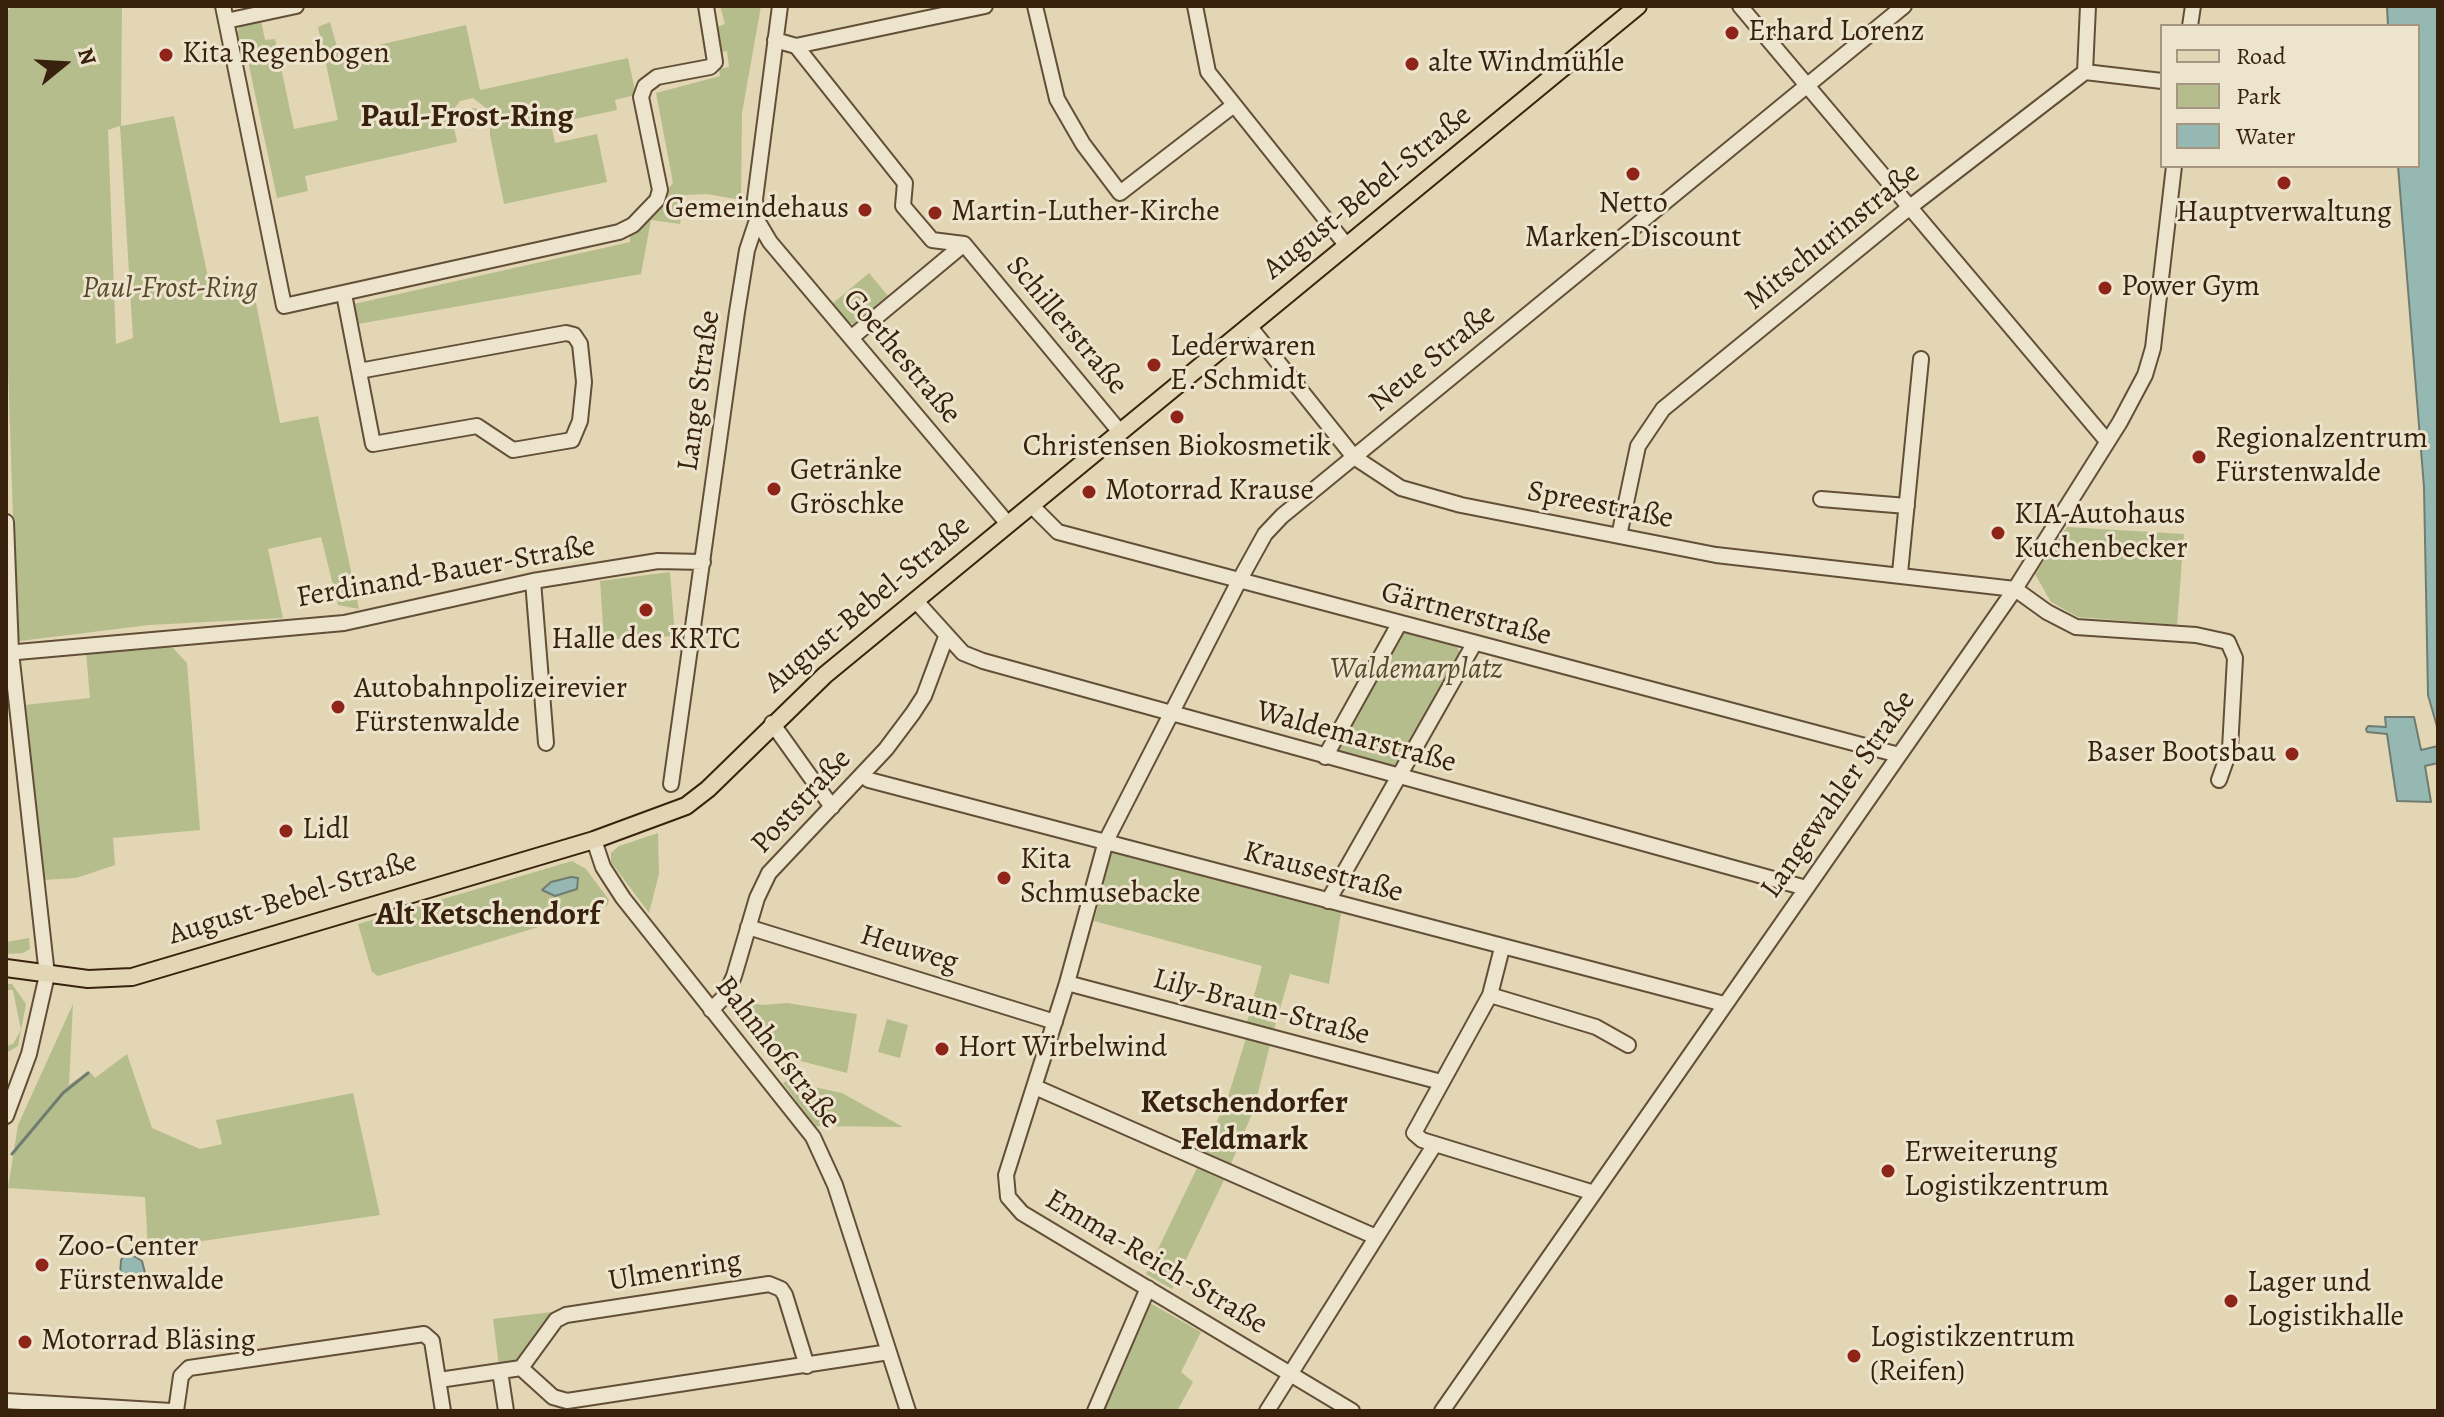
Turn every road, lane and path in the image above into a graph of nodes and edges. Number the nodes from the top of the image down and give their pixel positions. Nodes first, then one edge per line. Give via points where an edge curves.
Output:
1 (296, 6) edge
2 (706, 6) edge
3 (780, 6) edge
4 (985, 6) edge
5 (1035, 6) edge
6 (1195, 6) edge
7 (1638, 6) edge
8 (1740, 6) edge
9 (1904, 6) edge
10 (2088, 6) edge
11 (224, 14) edge
12 (775, 40) junction
13 (796, 46) junction
14 (2085, 72) junction
15 (2160, 81) edge
16 (1807, 86) junction
17 (1234, 105) junction
18 (2174, 168) edge
19 (1910, 207) junction
20 (757, 220) junction
21 (964, 244) junction
22 (1347, 246) junction
23 (344, 294) junction
24 (1249, 326) junction
25 (851, 338) junction
26 (1921, 359) dead end
27 (359, 371) junction
28 (1120, 432) junction
29 (2107, 441) junction
30 (1354, 457) junction
31 (1821, 499) dead end
32 (1031, 505) junction
33 (1907, 506) junction
34 (6, 522) edge
35 (1008, 524) junction
36 (1619, 536) junction
37 (703, 562) junction
38 (1900, 573) junction
39 (533, 581) junction
40 (1239, 581) junction
41 (2015, 589) junction
42 (915, 600) junction
43 (1399, 624) junction
44 (946, 637) junction
45 (1474, 644) junction
46 (8, 653) edge
47 (1168, 714) junction
48 (772, 723) junction
49 (546, 743) dead end
50 (1899, 755) junction
51 (1325, 757) junction
52 (863, 775) junction
53 (1398, 776) junction
54 (2219, 780) dead end
55 (671, 784) dead end
56 (832, 807) junction
57 (594, 840) junction
58 (1106, 841) junction
59 (1806, 888) junction
60 (1328, 901) junction
61 (748, 927) junction
62 (1502, 948) junction
63 (6, 968) edge
64 (47, 975) junction
65 (1067, 983) junction
66 (1490, 995) junction
67 (1724, 1004) junction
68 (711, 1010) junction
69 (1055, 1022) junction
70 (1628, 1045) dead end
71 (1441, 1082) junction
72 (1035, 1087) junction
73 (6, 1116) edge
74 (1435, 1144) junction
75 (1591, 1192) junction
76 (1376, 1237) junction
77 (1148, 1288) junction
78 (889, 1352) junction
79 (807, 1366) junction
80 (521, 1368) junction
81 (500, 1371) junction
82 (1290, 1374) junction
83 (439, 1380) junction
84 (6, 1401) edge
85 (174, 1411) edge
86 (443, 1411) edge
87 (506, 1411) edge
88 (908, 1411) edge
89 (1095, 1411) edge
90 (1267, 1411) edge
91 (1352, 1411) edge
92 (1442, 1411) edge

1 - 11 street
2 - 23 street via 715,62 657,77 641,97 660,190 633,225
3 - 12 street, Lange Straße
4 - 13 street
5 - 17 street via 1057,99 1120,193
6 - 17 street via 1208,72
7 - 22 main road, August-Bebel-Straße
8 - 16 street
9 - 16 street, Neue Straße
10 - 14 street
11 - 23 street via 284,306
12 - 13 street
12 - 20 street, Lange Straße via 755,199
13 - 21 street, Schillerstraße via 905,183 903,206 932,240
14 - 15 street
14 - 19 street, Mitschurinstraße
16 - 19 street
16 - 30 street, Neue Straße
17 - 22 street
18 - 29 street, Langewahler Straße via 2153,348 2134,398
19 - 29 street
19 - 36 street, Mitschurinstraße via 1663,409 1638,446
20 - 25 street, Goethestraße
20 - 37 street, Lange Straße via 739,297
21 - 25 street
21 - 28 street, Schillerstraße
22 - 24 main road, August-Bebel-Straße
23 - 27 street
24 - 28 main road, August-Bebel-Straße
24 - 30 street, Spreestraße
25 - 35 street, Goethestraße
26 - 33 street
27 - 27 street via 373,444 477,426 513,450 572,440 580,421 580,344 566,333
28 - 32 main road, August-Bebel-Straße
29 - 41 street, Langewahler Straße
30 - 36 street, Spreestraße via 1401,488
30 - 40 street, Neue Straße via 1265,534
31 - 33 street
32 - 35 main road, August-Bebel-Straße
32 - 40 street, Gärtnerstraße via 1058,532
33 - 38 street
34 - 46 street
35 - 42 main road, August-Bebel-Straße
36 - 38 street, Spreestraße via 1716,555
37 - 39 street, Ferdinand-Bauer-Straße via 658,561
37 - 55 street, Lange Straße
38 - 41 street, Spreestraße
39 - 46 street, Ferdinand-Bauer-Straße via 344,623
39 - 49 street
40 - 43 street, Gärtnerstraße
40 - 47 street, Neue Straße
41 - 50 street, Langewahler Straße
41 - 54 street via 2076,627 2228,642 2235,658 2230,749
42 - 44 street, Waldemarstraße
42 - 48 main road, August-Bebel-Straße
43 - 45 street, Gärtnerstraße
43 - 51 street
44 - 47 street, Waldemarstraße via 971,657
44 - 52 street, Poststraße via 924,696
45 - 50 street, Gärtnerstraße
45 - 53 street
46 - 64 street
47 - 51 street, Waldemarstraße
47 - 58 street, Neue Straße
48 - 56 street
48 - 57 main road, August-Bebel-Straße via 686,806
50 - 59 street, Langewahler Straße
51 - 53 street, Waldemarstraße
52 - 56 street, Poststraße
52 - 58 street, Krausestraße
53 - 59 street, Waldemarstraße
53 - 60 street
56 - 61 street, Poststraße via 769,873
57 - 64 main road, August-Bebel-Straße via 132,977
57 - 68 street, Bahnhofstraße via 603,867 623,898
58 - 60 street, Krausestraße
58 - 65 street, Emma-Reich-Straße
59 - 67 street, Langewahler Straße
60 - 62 street, Krausestraße
61 - 68 street, Poststraße via 734,976
61 - 69 street, Heuweg
62 - 66 street
62 - 67 street, Krausestraße
63 - 64 main road, August-Bebel-Straße
64 - 73 street via 29,1054
65 - 69 street, Emma-Reich-Straße
65 - 71 street, Lily-Braun-Straße
66 - 70 street via 1596,1027
66 - 71 street
67 - 75 street, Langewahler Straße
68 - 78 street, Bahnhofstraße via 796,1114 826,1161
69 - 72 street, Emma-Reich-Straße
71 - 74 street via 1414,1133
72 - 76 street
72 - 77 street, Emma-Reich-Straße via 1006,1175 1008,1197 1022,1213
74 - 75 street
74 - 76 street
75 - 92 street, Langewahler Straße
76 - 82 street
77 - 82 street, Emma-Reich-Straße
77 - 89 street
78 - 79 street
78 - 88 street, Bahnhofstraße
79 - 80 street via 567,1401 553,1397
79 - 80 street, Ulmenring via 785,1295 769,1284 566,1315 556,1320
80 - 81 street
81 - 83 street
81 - 87 street
82 - 90 street
82 - 91 street, Emma-Reich-Straße
83 - 85 street via 432,1341 424,1334 189,1368 181,1376
83 - 86 street
84 - 85 street

